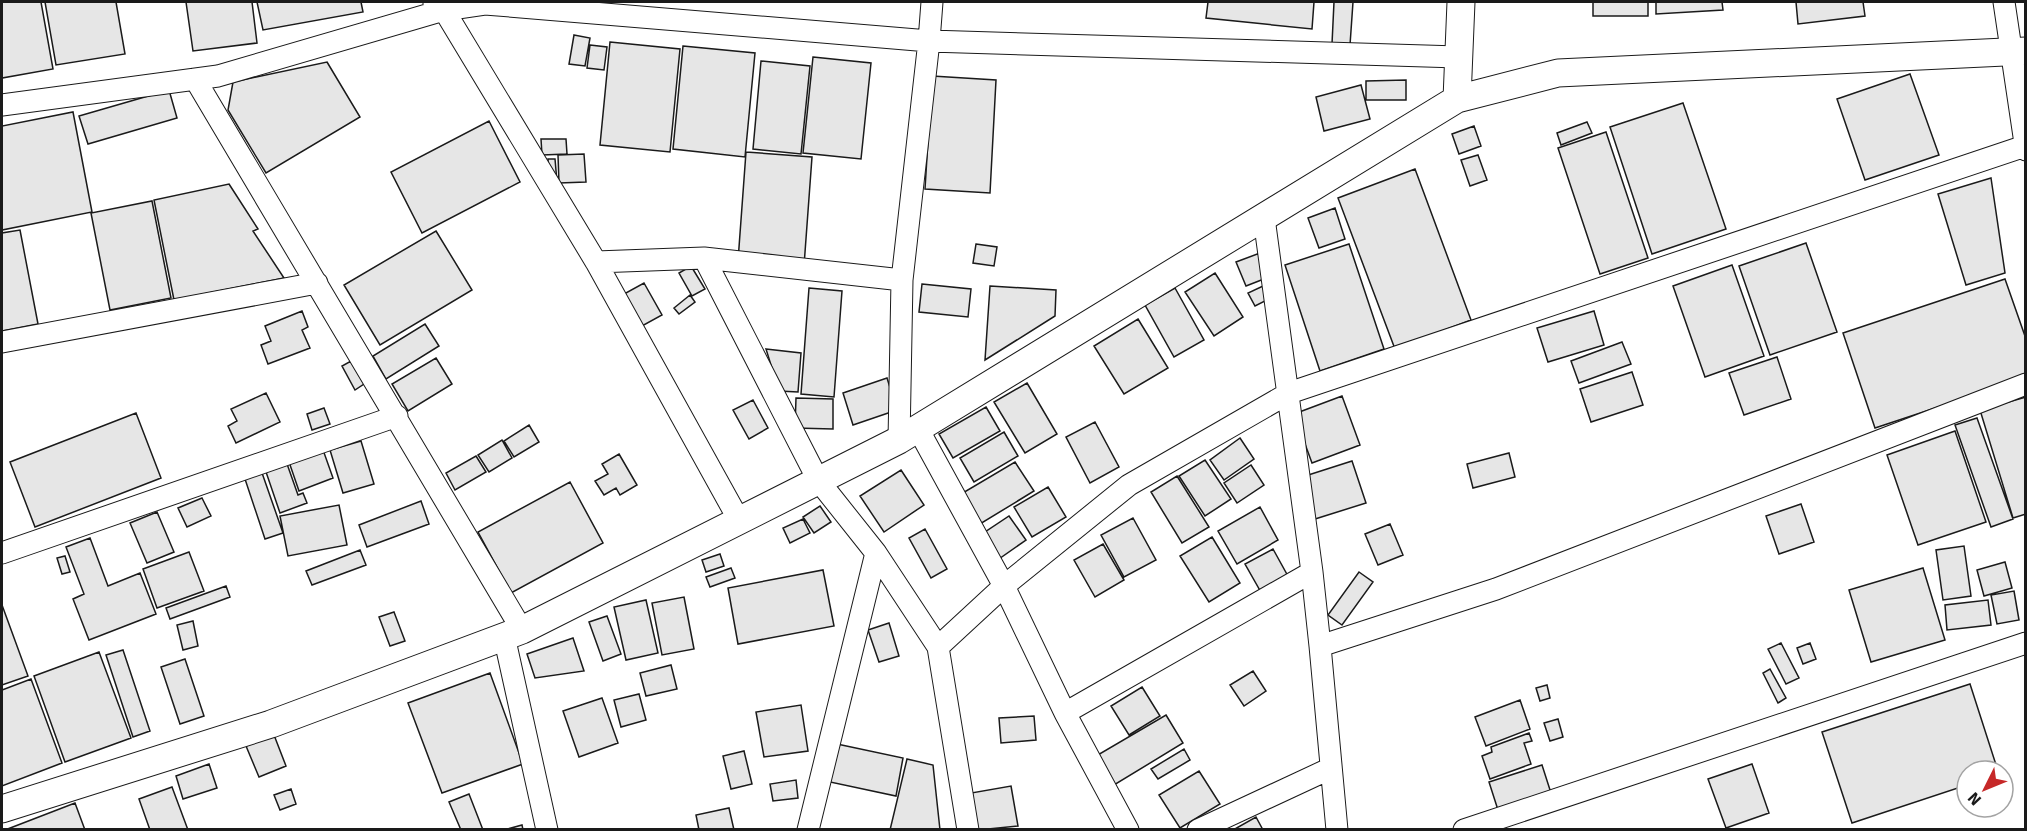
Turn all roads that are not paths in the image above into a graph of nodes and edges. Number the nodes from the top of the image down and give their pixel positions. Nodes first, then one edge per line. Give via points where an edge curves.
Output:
1 (932, 2) edge
2 (1461, 2) edge
3 (2004, 2) edge
4 (437, 6) edge
5 (929, 41) junction
6 (2018, 50) edge
7 (1458, 57) junction
8 (195, 79) junction
9 (1457, 99) junction
10 (2, 105) edge
11 (2025, 148) edge
12 (1264, 218) junction
13 (704, 258) junction
14 (596, 262) junction
15 (902, 280) junction
16 (317, 284) junction
17 (2, 342) edge
18 (2025, 384) edge
19 (1289, 393) junction
20 (397, 416) junction
21 (908, 434) junction
22 (818, 480) junction
23 (740, 522) junction
24 (2, 553) edge
25 (876, 554) junction
26 (1312, 572) junction
27 (1004, 586) junction
28 (513, 633) junction
29 (2025, 643) edge
30 (1320, 646) junction
31 (938, 647) junction
32 (1065, 713) junction
33 (1329, 769) junction
34 (2, 809) edge
35 (547, 830) edge
36 (808, 830) edge
37 (968, 830) edge
38 (1128, 830) edge
39 (1198, 830) edge
40 (1337, 830) edge
41 (1464, 830) edge

1 - 5 street
2 - 7 street
3 - 6 street
4 - 5 street via 485,4
4 - 8 street via 219,76
4 - 14 street
5 - 7 street
5 - 15 street
6 - 9 street via 1558,74
6 - 11 street
7 - 9 street
8 - 10 street
8 - 16 street
9 - 12 street
11 - 19 street
12 - 19 street
12 - 21 street
13 - 14 street
13 - 15 street
13 - 22 street
14 - 23 street
15 - 21 street
16 - 17 street
16 - 20 street
18 - 30 street via 1496,589
19 - 26 street
19 - 27 street via 1129,485
20 - 24 street
20 - 28 street
21 - 22 street
21 - 27 street
22 - 23 street
22 - 25 street
23 - 28 street
25 - 31 street
25 - 36 street
26 - 30 street
26 - 32 street
27 - 31 street
27 - 32 street
28 - 34 street via 272,723
28 - 35 street
29 - 41 street
30 - 33 street
31 - 37 street
32 - 38 street
33 - 39 street
33 - 40 street

